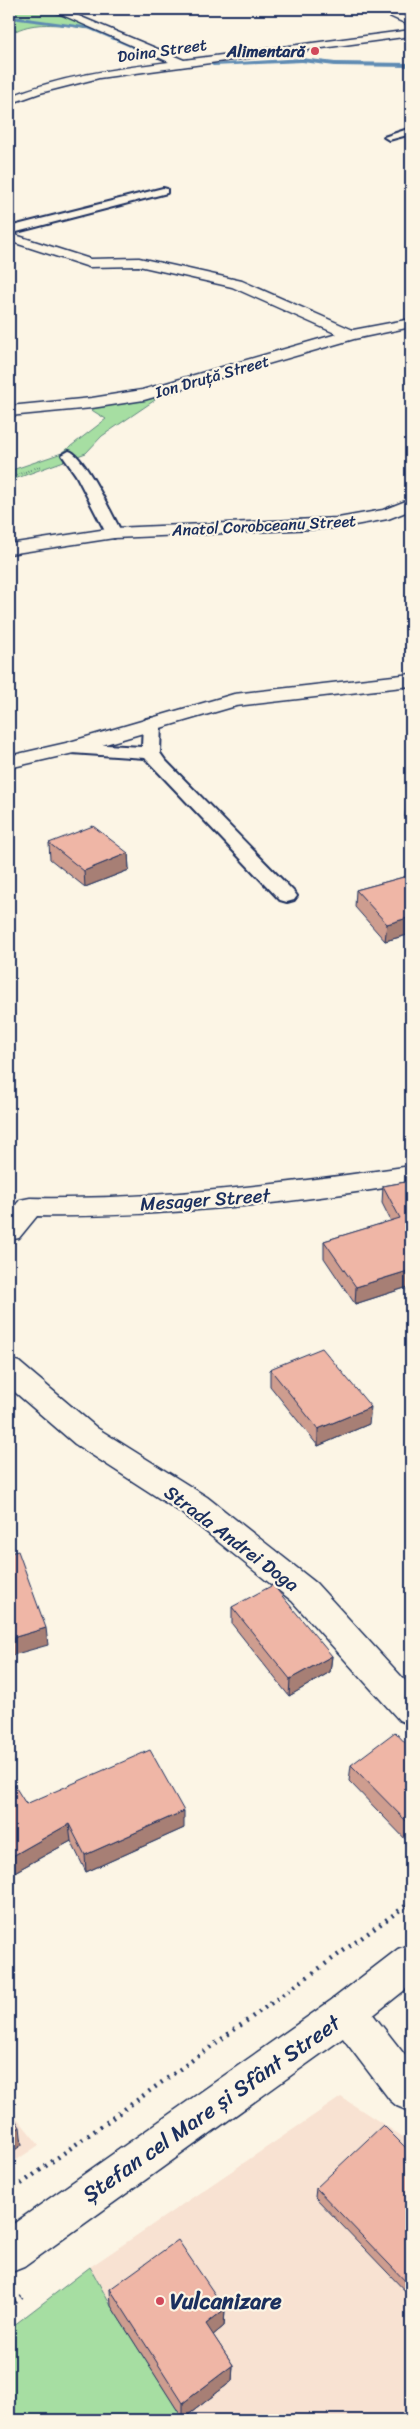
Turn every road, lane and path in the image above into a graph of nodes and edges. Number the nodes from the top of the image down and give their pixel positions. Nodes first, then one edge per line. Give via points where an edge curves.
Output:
1 (54, 9) edge
2 (379, 9) edge
3 (411, 23) edge
4 (411, 33) edge
5 (181, 63) junction
6 (9, 101) edge
7 (411, 131) edge
8 (389, 137) dead end
9 (163, 191) dead end
10 (9, 230) edge
11 (9, 237) edge
12 (411, 323) edge
13 (351, 335) junction
14 (9, 411) edge
15 (69, 455) dead end
16 (411, 504) edge
17 (388, 514) junction
18 (410, 525) dead end
19 (114, 533) junction
20 (9, 549) edge
21 (411, 680) edge
22 (152, 723) junction
23 (71, 748) junction
24 (152, 753) junction
25 (9, 762) edge
26 (287, 896) dead end
27 (411, 1175) edge
28 (9, 1231) edge
29 (9, 1370) edge
30 (411, 1710) edge
31 (411, 1902) edge
32 (411, 1962) edge
33 (347, 2012) junction
34 (411, 2092) edge
35 (17, 2187) dead end
36 (9, 2252) edge

1 - 5 street
2 - 3 street
4 - 5 street, Doina Street
5 - 6 street, Doina Street via 62,82
7 - 8 lane
9 - 10 lane
11 - 13 street via 89,262 147,264 238,284
12 - 13 street, Ion Druță Street
13 - 14 street, Ion Druță Street via 144,395
15 - 19 lane via 83,474
16 - 17 street, Anatol Corobceanu Street
17 - 18 street
17 - 19 street, Anatol Corobceanu Street via 338,523
19 - 20 street, Anatol Corobceanu Street
21 - 22 street via 234,700
22 - 23 street
22 - 24 lane
23 - 24 lane
23 - 25 street
24 - 26 lane
27 - 28 street, Mesager Street via 277,1194 97,1208 30,1207
29 - 30 street, Strada Andrei Doga via 86,1436 196,1506 304,1592
31 - 35 path
32 - 33 street, Ștefan cel Mare și Sfânt Street
33 - 34 street
33 - 36 street, Ștefan cel Mare și Sfânt Street

